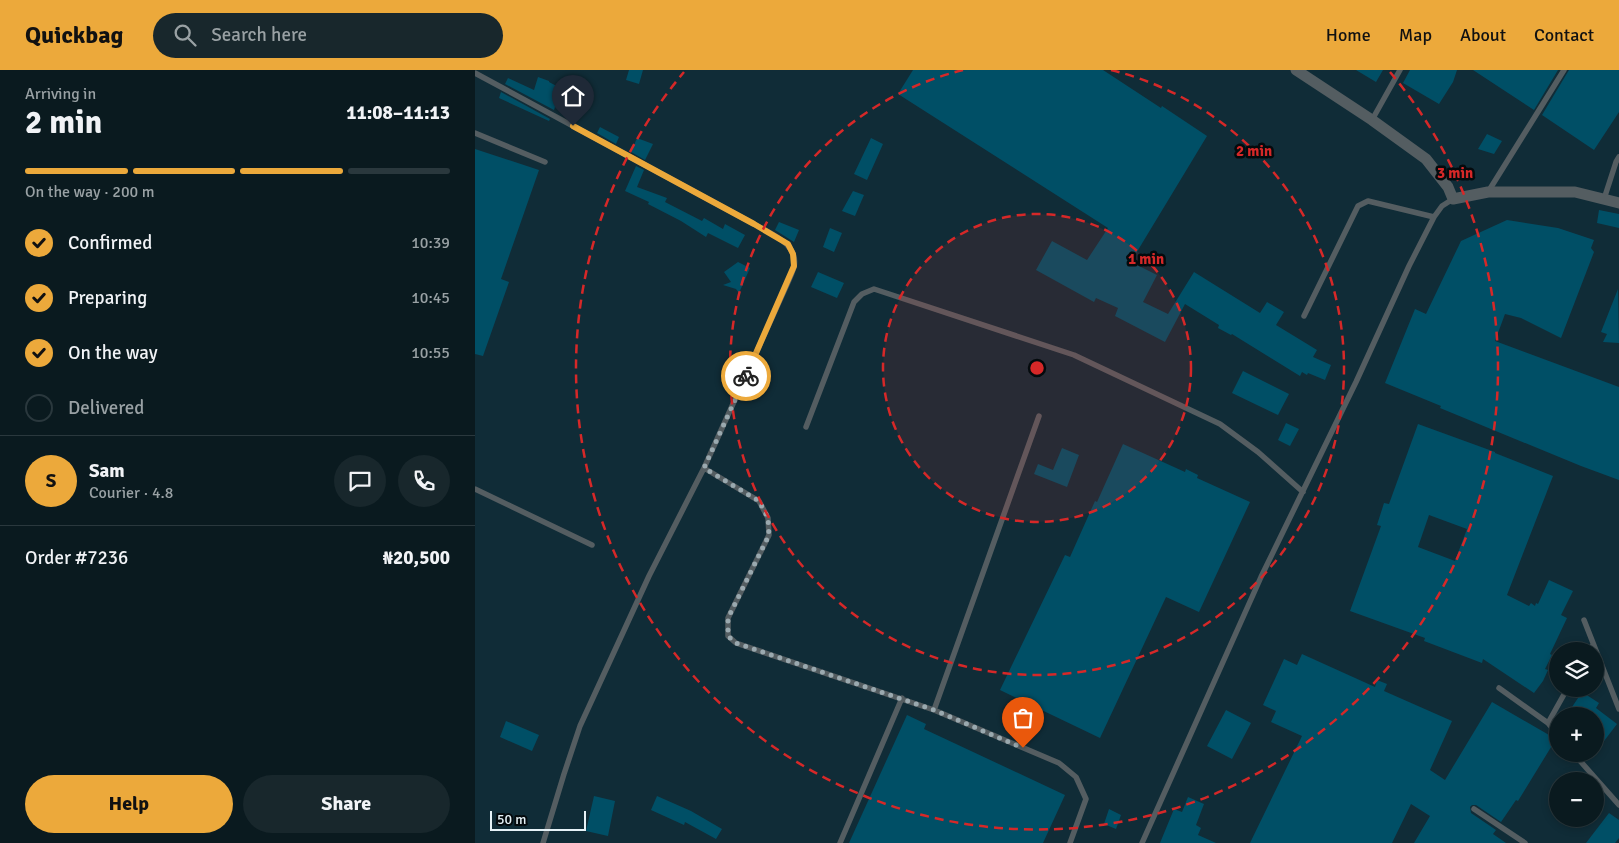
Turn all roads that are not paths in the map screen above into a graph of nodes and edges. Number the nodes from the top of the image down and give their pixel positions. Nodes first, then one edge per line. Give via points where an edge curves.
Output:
1 (1296, 70) edge
2 (1401, 70) edge
3 (1564, 70) edge
4 (475, 73) edge
5 (1372, 120) junction
6 (475, 133) edge
7 (1619, 157) edge
8 (545, 162) dead end
9 (1488, 192) junction
10 (1453, 199) junction
11 (1604, 199) junction
12 (1619, 203) edge
13 (1435, 217) junction
14 (1304, 316) dead end
15 (1039, 416) dead end
16 (806, 427) dead end
17 (704, 468) junction
18 (475, 489) edge
19 (1303, 492) junction
20 (591, 545) dead end
21 (1584, 620) dead end
22 (1592, 642) edge
23 (1604, 672) edge
24 (1499, 688) dead end
25 (1563, 697) edge
26 (902, 698) junction
27 (1619, 709) edge
28 (934, 710) junction
29 (1548, 723) joint
30 (1582, 762) edge
31 (1619, 805) edge
32 (1475, 808) dead end
33 (543, 843) edge
34 (840, 843) edge
35 (1070, 843) edge
36 (1142, 843) edge
37 (1525, 843) edge

1 - 5 street
2 - 5 lane
3 - 9 lane
4 - 17 lane via 788,244 794,266
5 - 10 street via 1427,159
6 - 8 lane
7 - 11 lane
9 - 10 street
9 - 11 street via 1575,192
10 - 13 lane via 1442,206
11 - 12 street
13 - 14 lane via 1368,201 1358,206
13 - 19 lane
15 - 28 lane
16 - 19 lane via 854,302 874,289 1074,355 1220,424
17 - 26 lane via 759,501 768,518 769,535 728,618 728,636 736,643
17 - 33 lane via 649,576 580,726
18 - 20 lane
19 - 36 lane via 1261,577
21 - 22 lane
23 - 27 lane
24 - 29 lane
25 - 29 lane
26 - 28 lane
26 - 34 lane
28 - 35 lane via 1059,763 1076,777 1086,799
30 - 31 lane
32 - 37 lane

